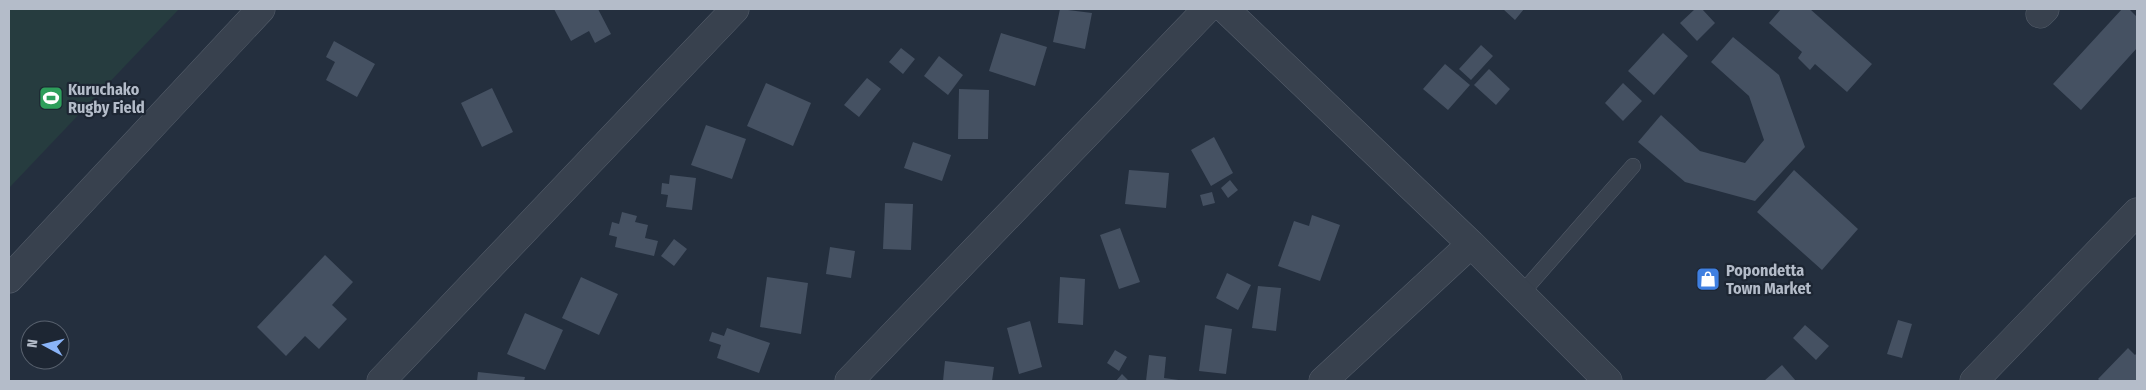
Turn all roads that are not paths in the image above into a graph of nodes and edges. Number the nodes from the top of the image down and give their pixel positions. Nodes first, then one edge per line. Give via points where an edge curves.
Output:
1 (261, 9) edge
2 (735, 9) edge
3 (1207, 9) edge
4 (1226, 9) edge
5 (1633, 166) dead end
6 (2137, 212) edge
7 (1471, 244) junction
8 (9, 279) edge
9 (1521, 294) junction
10 (381, 381) edge
11 (849, 381) edge
12 (1324, 381) edge
13 (1608, 381) edge
14 (1974, 381) edge

1 - 8 street
2 - 10 street
3 - 11 street
4 - 7 street
5 - 9 lane
6 - 14 street
7 - 9 street
7 - 12 street
9 - 13 street

